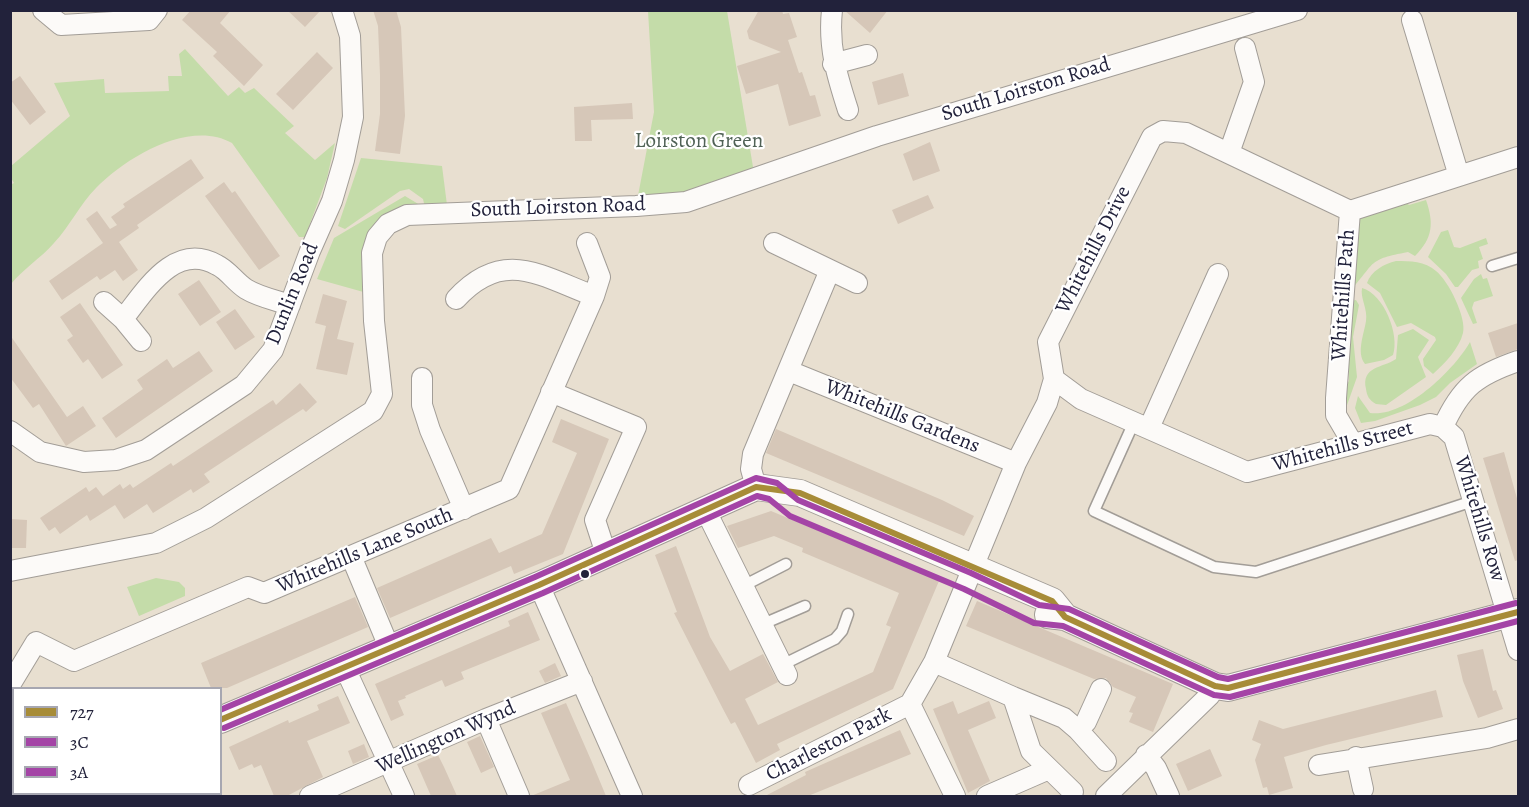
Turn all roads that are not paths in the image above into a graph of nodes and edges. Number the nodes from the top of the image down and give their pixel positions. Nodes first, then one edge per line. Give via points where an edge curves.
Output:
1 (43, 10) edge
2 (157, 10) edge
3 (342, 10) edge
4 (832, 10) edge
5 (1298, 10) edge
6 (1412, 20) dead end
7 (1245, 48) dead end
8 (867, 55) dead end
9 (833, 64) junction
10 (848, 110) dead end
11 (1229, 153) junction
12 (1518, 157) edge
13 (1460, 176) junction
14 (1350, 211) junction
15 (587, 243) dead end
16 (774, 243) dead end
17 (1518, 258) edge
18 (1492, 266) dead end
19 (830, 270) junction
20 (1218, 274) dead end
21 (857, 283) dead end
22 (594, 296) junction
23 (456, 299) dead end
24 (104, 302) dead end
25 (290, 304) junction
26 (123, 319) junction
27 (141, 341) dead end
28 (1518, 361) edge
29 (789, 371) junction
30 (422, 378) dead end
31 (1054, 379) junction
32 (551, 392) junction
33 (1141, 425) junction
34 (1443, 426) junction
35 (10, 431) edge
36 (1353, 444) junction
37 (1016, 462) junction
38 (765, 489) junction
39 (1473, 501) junction
40 (464, 508) junction
41 (706, 511) junction
42 (606, 554) junction
43 (351, 556) junction
44 (786, 564) dead end
45 (10, 571) edge
46 (971, 574) junction
47 (539, 585) junction
48 (743, 586) junction
49 (805, 606) dead end
50 (848, 614) dead end
51 (1513, 614) edge
52 (763, 624) junction
53 (389, 647) junction
54 (1518, 650) edge
55 (933, 662) junction
56 (344, 666) junction
57 (785, 670) joint
58 (582, 681) junction
59 (10, 685) edge
60 (1215, 686) junction
61 (1101, 689) dead end
62 (1013, 697) junction
63 (910, 704) junction
64 (222, 719) edge
65 (486, 719) junction
66 (1518, 729) edge
67 (1077, 730) junction
68 (1146, 755) junction
69 (1356, 757) junction
70 (1106, 761) dead end
71 (390, 763) junction
72 (1319, 765) dead end
73 (1049, 769) junction
74 (749, 785) dead end
75 (1363, 789) dead end
76 (1073, 792) dead end
77 (947, 794) edge
78 (310, 796) edge
79 (404, 796) edge
80 (519, 796) edge
81 (632, 796) edge
82 (987, 796) edge
83 (1106, 796) edge
84 (1169, 796) edge

1 - 2 street via 61,25 149,20
3 - 25 street, Dunlin Road via 350,36 353,117 332,201
4 - 9 street via 829,34
5 - 45 street, South Loirston Road via 877,136 686,202 407,215 388,224 377,237 372,253 382,394 373,411 206,518 156,543
6 - 13 street
7 - 11 street via 1254,82
8 - 9 street
9 - 10 street
11 - 14 street, Whitehills Drive
11 - 31 street, Whitehills Drive via 1174,130 1152,137 1048,342
12 - 13 street, Whitehills Path
13 - 14 street, Whitehills Path
14 - 36 street, Whitehills Path via 1336,415
15 - 22 street via 600,277
16 - 19 street
17 - 18 lane
19 - 21 street
19 - 29 street
20 - 33 street
22 - 23 street via 527,271 508,269 490,271
22 - 32 street
24 - 26 street
25 - 26 street via 245,289 218,265 202,258 187,258 174,262
25 - 35 street, Dunlin Road via 273,350 244,385 146,450 116,460 84,462 40,452
26 - 27 street
28 - 34 street, Whitehills Street via 1476,381 1455,400
29 - 37 street, Whitehills Gardens
29 - 38 street via 753,454 751,469
30 - 40 street via 422,405 427,422
31 - 33 street, Whitehills Street via 1081,399
31 - 37 street, Whitehills Drive via 1047,403
32 - 40 street, Whitehills Lane South via 508,489
32 - 42 street via 636,426 595,520
33 - 36 street, Whitehills Street via 1247,472
33 - 39 lane via 1094,510 1214,567 1256,572
34 - 36 street, Whitehills Street via 1430,424
34 - 39 street, Whitehills Row via 1454,437
37 - 46 street, Whitehills Drive
38 - 41 street
38 - 46 street via 793,508
39 - 51 street, Whitehills Row
40 - 43 street, Whitehills Lane South
41 - 42 street
41 - 48 street
42 - 47 street
43 - 53 street
43 - 59 street, Whitehills Lane South via 264,593 248,587 74,661 36,642
44 - 48 lane
46 - 55 street, Charleston Park
46 - 60 street via 1037,614 1065,617
47 - 53 street
47 - 58 street
48 - 52 street
49 - 52 lane
50 - 57 lane via 835,639
51 - 54 street, Whitehills Row
51 - 60 street via 1228,688
52 - 57 street
53 - 56 street
55 - 62 street
55 - 63 street, Charleston Park
56 - 64 street
56 - 71 street
58 - 65 street, Wellington Wynd
58 - 81 street
60 - 68 street
61 - 67 street via 1086,722
62 - 67 street via 1064,718
62 - 73 street via 1031,751
63 - 74 street, Charleston Park
63 - 77 street, Charleston Park
65 - 71 street, Wellington Wynd
65 - 80 street
66 - 69 street via 1487,738
67 - 70 street
68 - 83 street
68 - 84 street
69 - 72 street
69 - 75 street
71 - 78 street, Wellington Wynd
71 - 79 street
73 - 76 street
73 - 82 street

